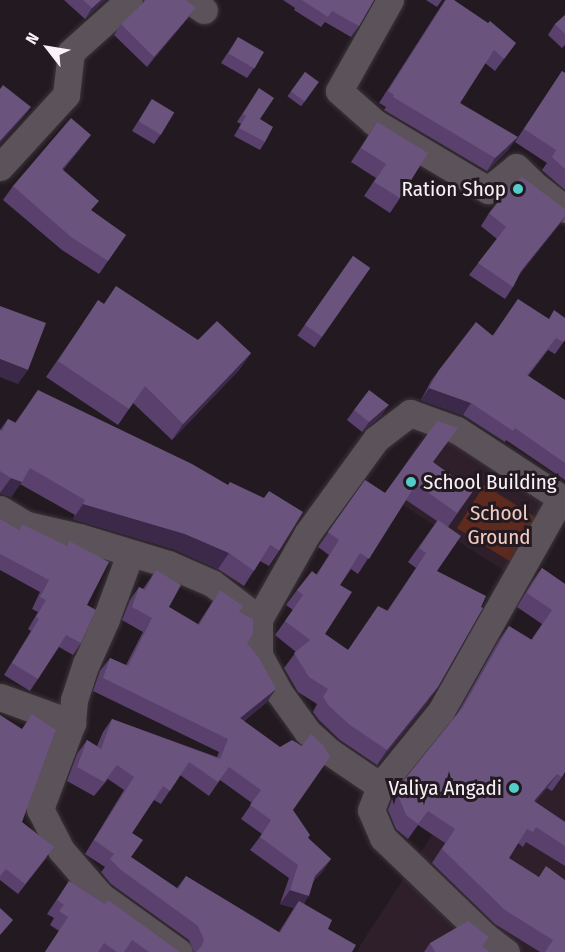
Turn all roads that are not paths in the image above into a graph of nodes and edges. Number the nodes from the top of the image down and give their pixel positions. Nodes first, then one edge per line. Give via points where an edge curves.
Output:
1 (129, 0) edge
2 (390, 0) edge
3 (0, 167) edge
4 (565, 209) edge
5 (563, 499) edge
6 (0, 508) edge
7 (130, 554) junction
8 (259, 619) junction
9 (0, 697) edge
10 (72, 723) junction
11 (380, 786) junction
12 (179, 952) edge
13 (506, 952) edge

1 - 3 street via 71,52 66,94
2 - 4 street via 339,91 374,122 488,190 516,167
5 - 8 street via 457,430 410,413 376,439 336,490
5 - 11 street via 441,711
6 - 7 street via 27,525
7 - 8 street via 168,564 212,583
7 - 10 street via 86,664 74,700
8 - 11 street via 259,655 307,731
9 - 10 street
10 - 12 street via 40,809 61,850 101,896
11 - 13 street via 371,810 383,838

